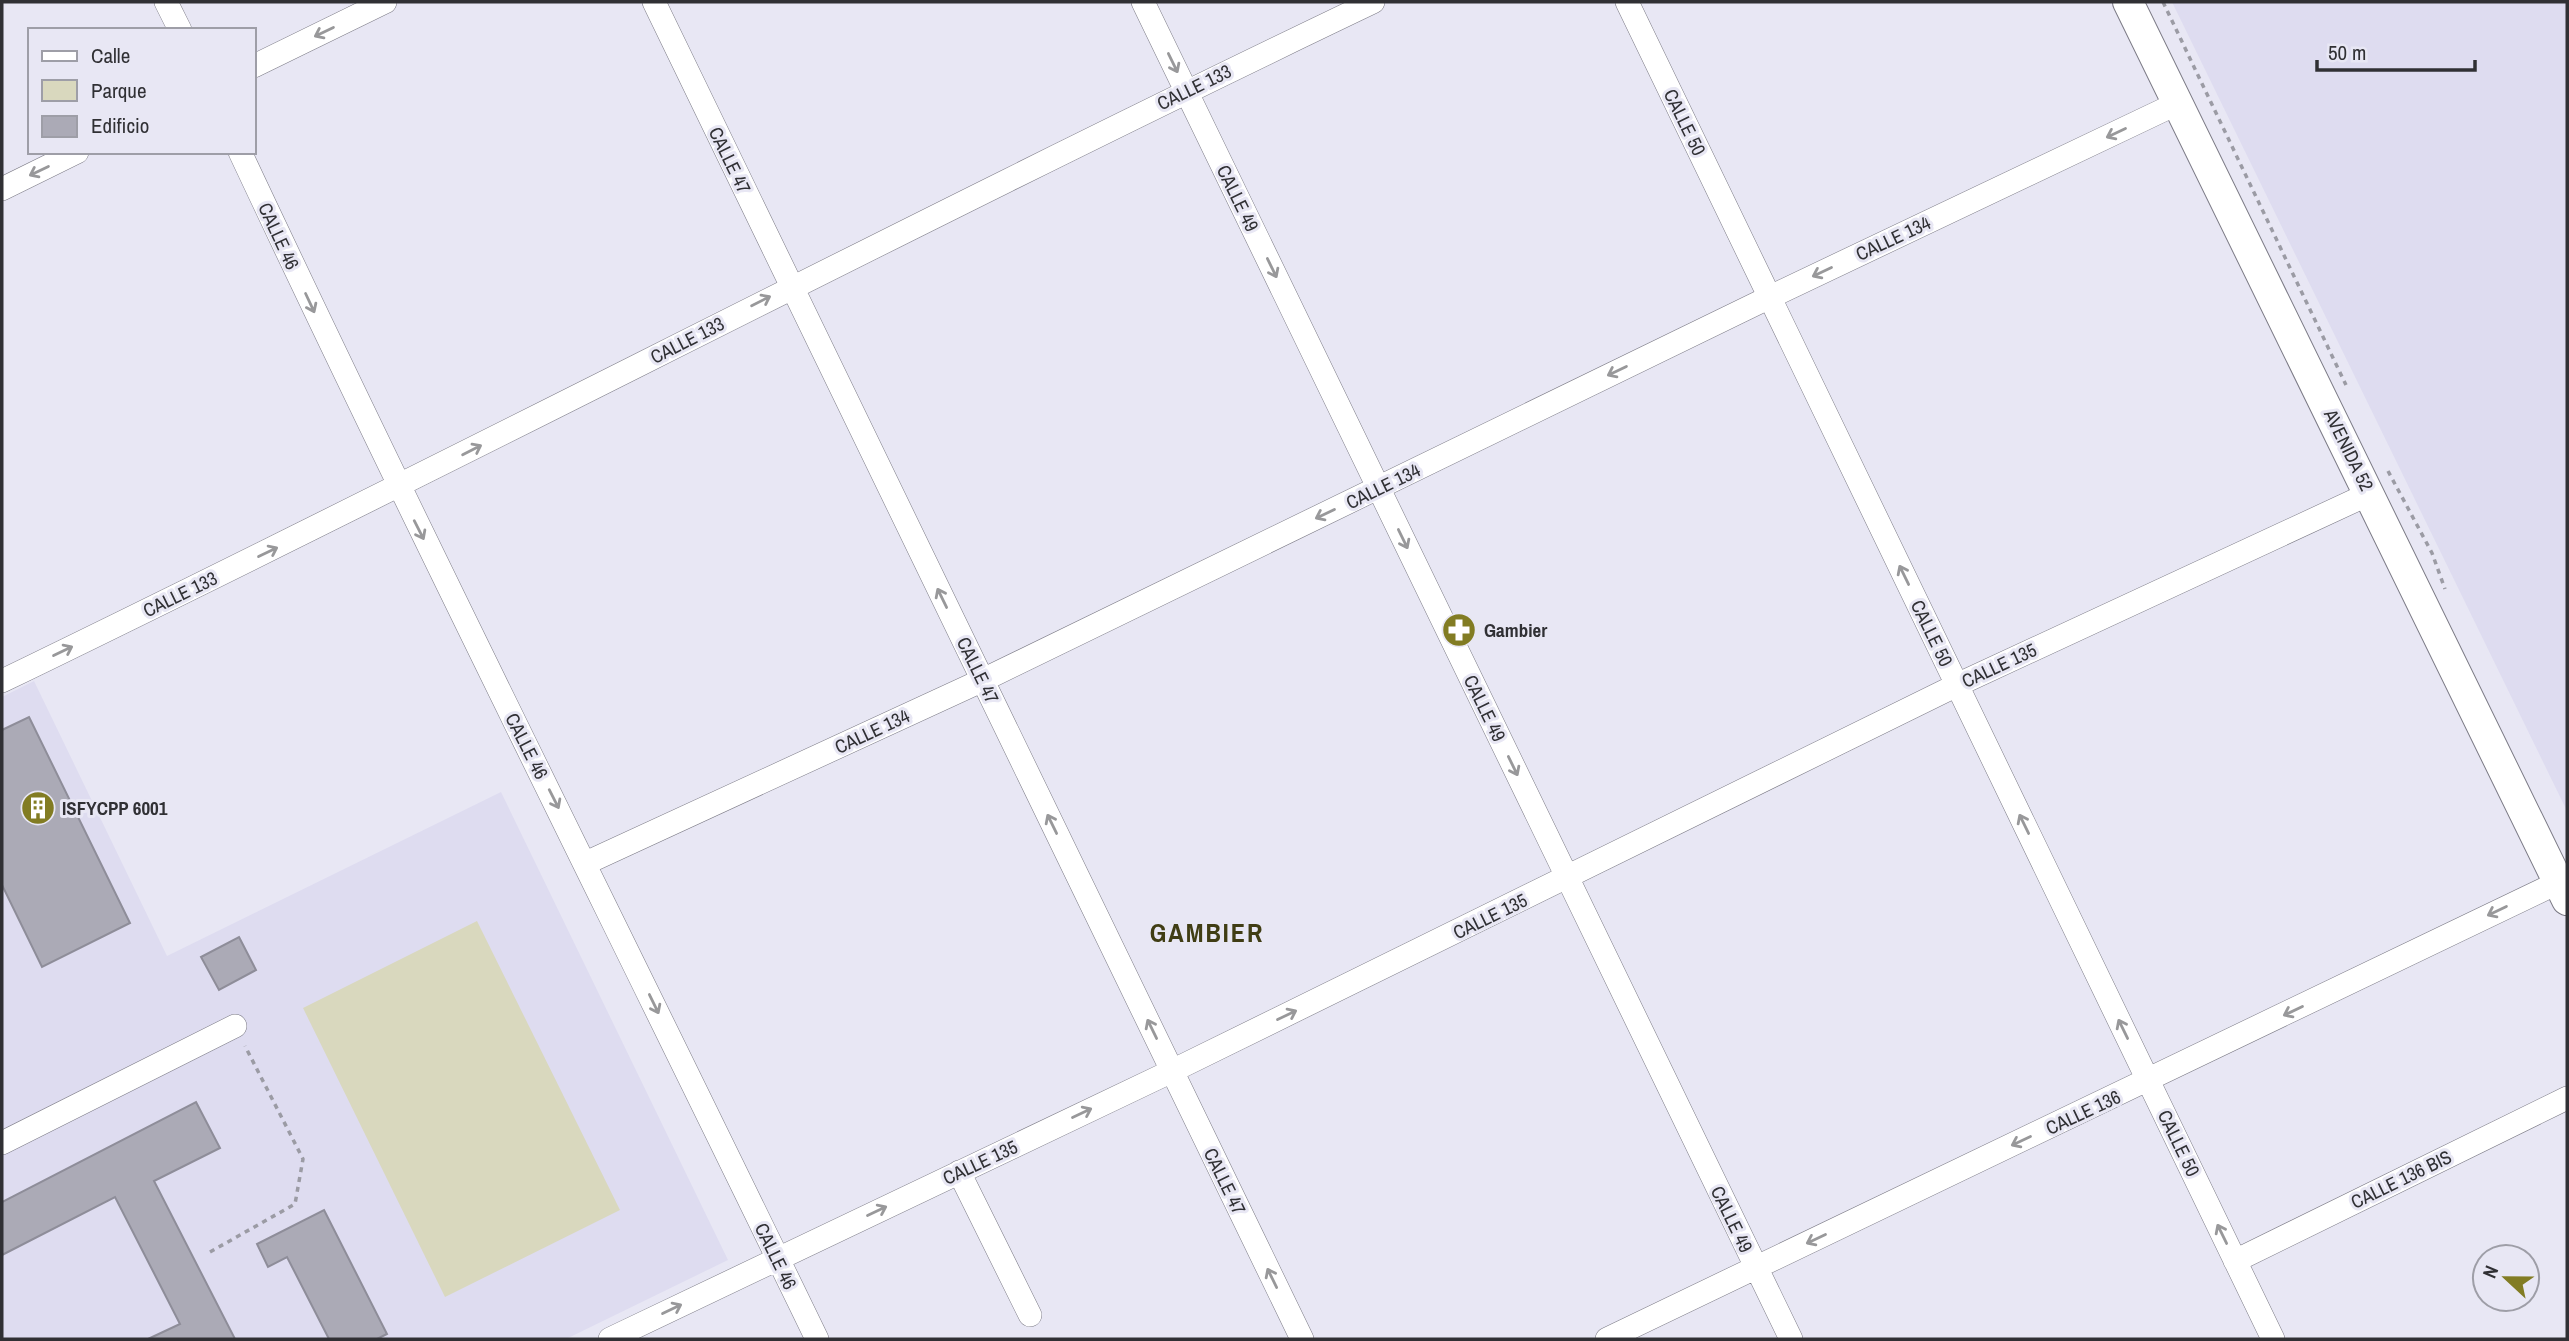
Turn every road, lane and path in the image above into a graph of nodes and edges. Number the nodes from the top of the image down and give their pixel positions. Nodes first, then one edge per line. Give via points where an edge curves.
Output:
1 (166, 2) edge
2 (385, 2) edge
3 (654, 2) edge
4 (1143, 2) edge
5 (1373, 2) edge
6 (1627, 2) edge
7 (2128, 2) edge
8 (179, 28) edge
9 (256, 65) edge
10 (1186, 91) junction
11 (2178, 103) junction
12 (73, 154) edge
13 (241, 154) edge
14 (2, 189) edge
15 (791, 286) junction
16 (1770, 297) junction
17 (398, 488) junction
18 (1379, 488) junction
19 (2371, 493) junction
20 (2, 680) edge
21 (983, 680) junction
22 (1957, 685) junction
23 (586, 863) junction
24 (1567, 878) junction
25 (2563, 891) edge
26 (235, 1027) joint
27 (1172, 1071) junction
28 (2148, 1081) junction
29 (2567, 1097) edge
30 (2, 1143) edge
31 (959, 1172) junction
32 (210, 1252) dead end
33 (777, 1258) junction
34 (2235, 1261) junction
35 (1756, 1268) junction
36 (1030, 1315) dead end
37 (610, 1339) edge
38 (817, 1339) edge
39 (1302, 1339) edge
40 (1607, 1339) edge
41 (1791, 1339) edge
42 (2273, 1339) edge

1 - 8 street
2 -> 9 street
3 - 15 street, CALLE 47
4 -> 10 street, CALLE 49
5 - 10 street, CALLE 133
6 - 16 street, CALLE 50
7 - 11 main road, AVENIDA 52
10 - 15 street, CALLE 133
10 -> 18 street, CALLE 49
11 -> 16 street, CALLE 134
11 - 19 main road, AVENIDA 52
12 -> 14 street
13 -> 17 street, CALLE 46
17 -> 15 street, CALLE 133
21 -> 15 street, CALLE 47
16 -> 18 street, CALLE 134
22 -> 16 street, CALLE 50
20 -> 17 street, CALLE 133
17 -> 23 street, CALLE 46
18 -> 21 street, CALLE 134
18 -> 24 street, CALLE 49
19 - 22 street, CALLE 135
19 - 25 main road, AVENIDA 52
21 - 23 street, CALLE 134
27 -> 21 street, CALLE 47
22 - 24 street, CALLE 135
28 -> 22 street, CALLE 50
23 -> 33 street, CALLE 46
27 -> 24 street, CALLE 135
24 - 35 street, CALLE 49
25 -> 28 street, CALLE 136
26 - 30 street
26 - 32 path via 303,1159 295,1204
31 -> 27 street, CALLE 135
39 -> 27 street, CALLE 47
34 -> 28 street, CALLE 50
28 -> 35 street, CALLE 136
29 - 34 street, CALLE 136 BIS
33 -> 31 street, CALLE 135
31 - 36 street
37 -> 33 street, CALLE 135
33 - 38 street, CALLE 46
34 - 42 street, CALLE 50
35 - 40 street, CALLE 136
35 - 41 street, CALLE 49

